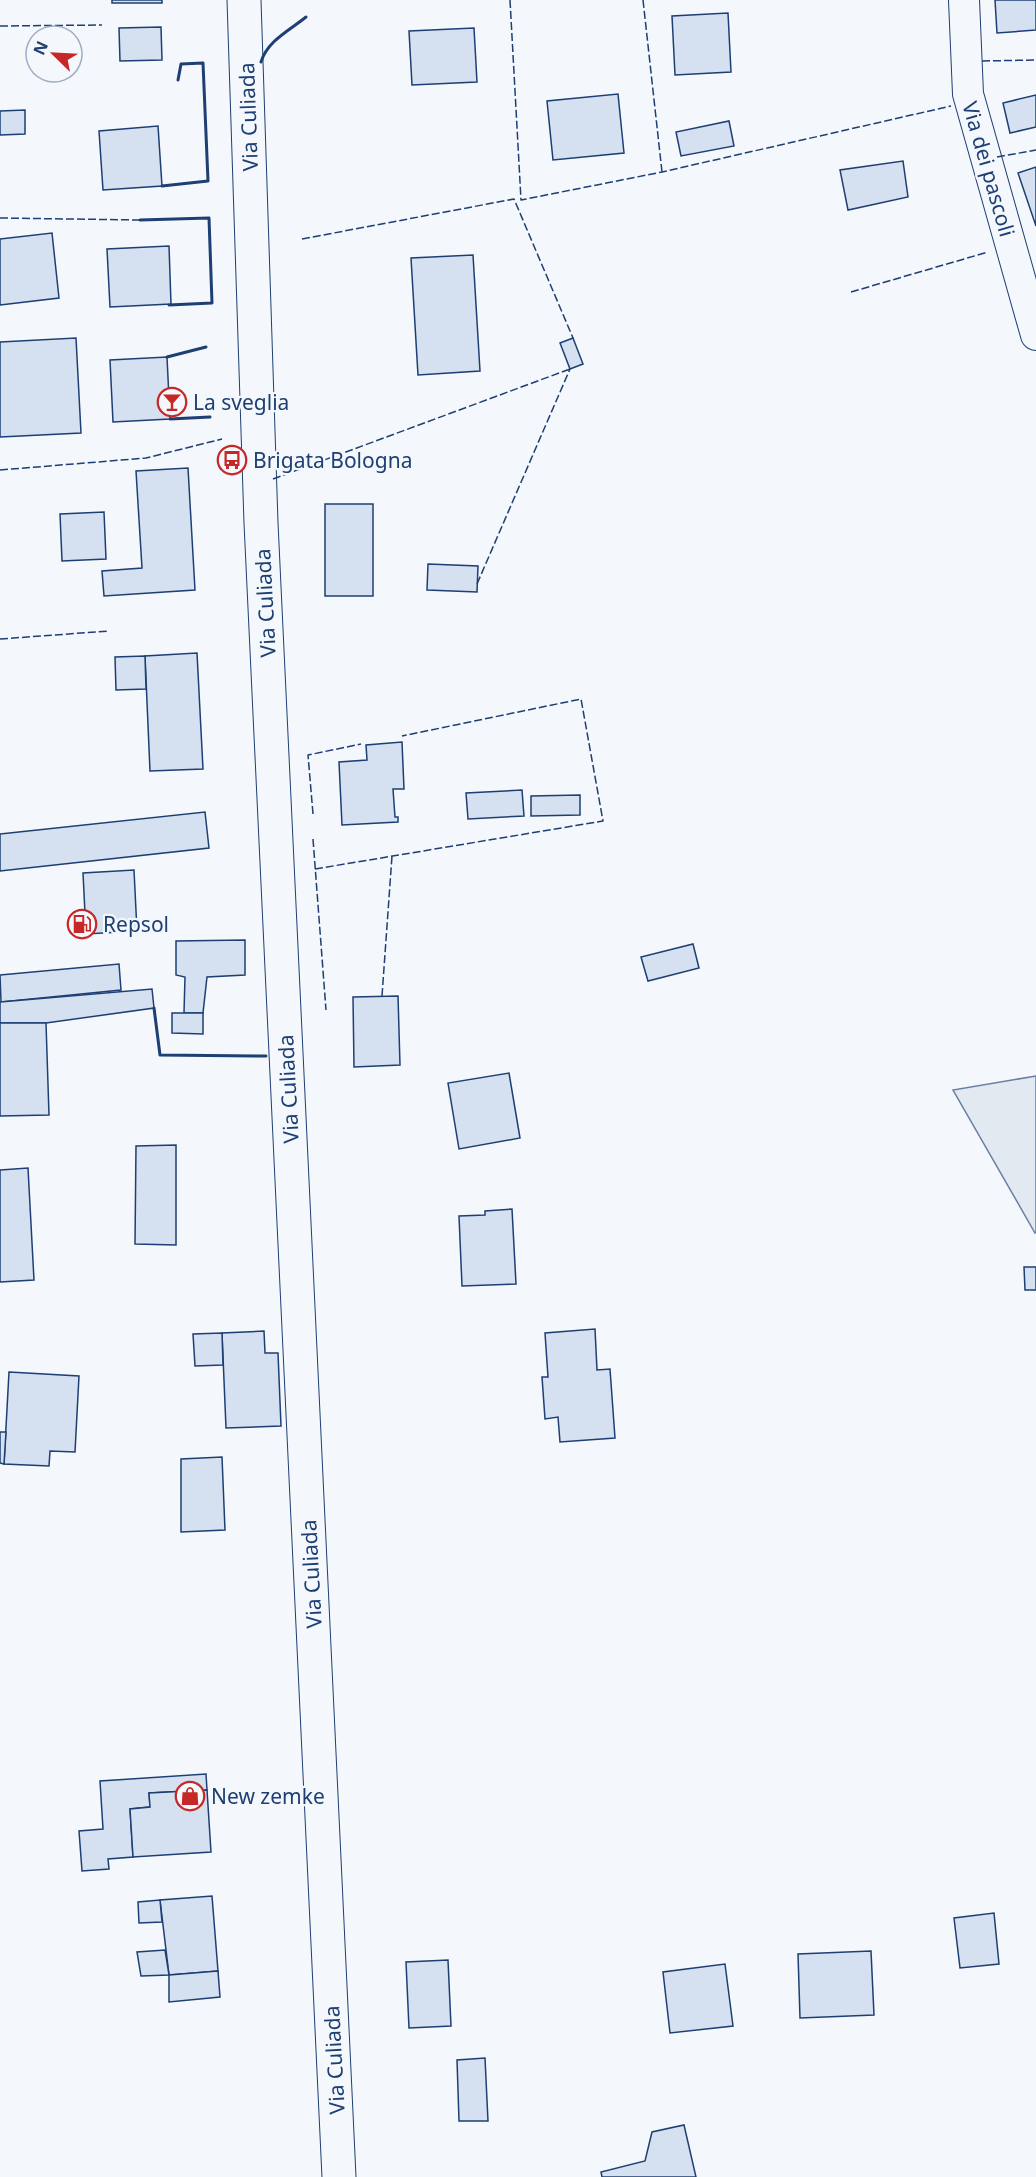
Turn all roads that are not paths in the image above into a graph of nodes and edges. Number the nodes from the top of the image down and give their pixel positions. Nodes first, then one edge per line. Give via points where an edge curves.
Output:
1 (244, 0) edge
2 (964, 0) edge
3 (1036, 335) edge
4 (339, 2177) edge

1 - 4 main road, Via Culiada via 262,535
2 - 3 street, Via dei pascoli via 968,94

